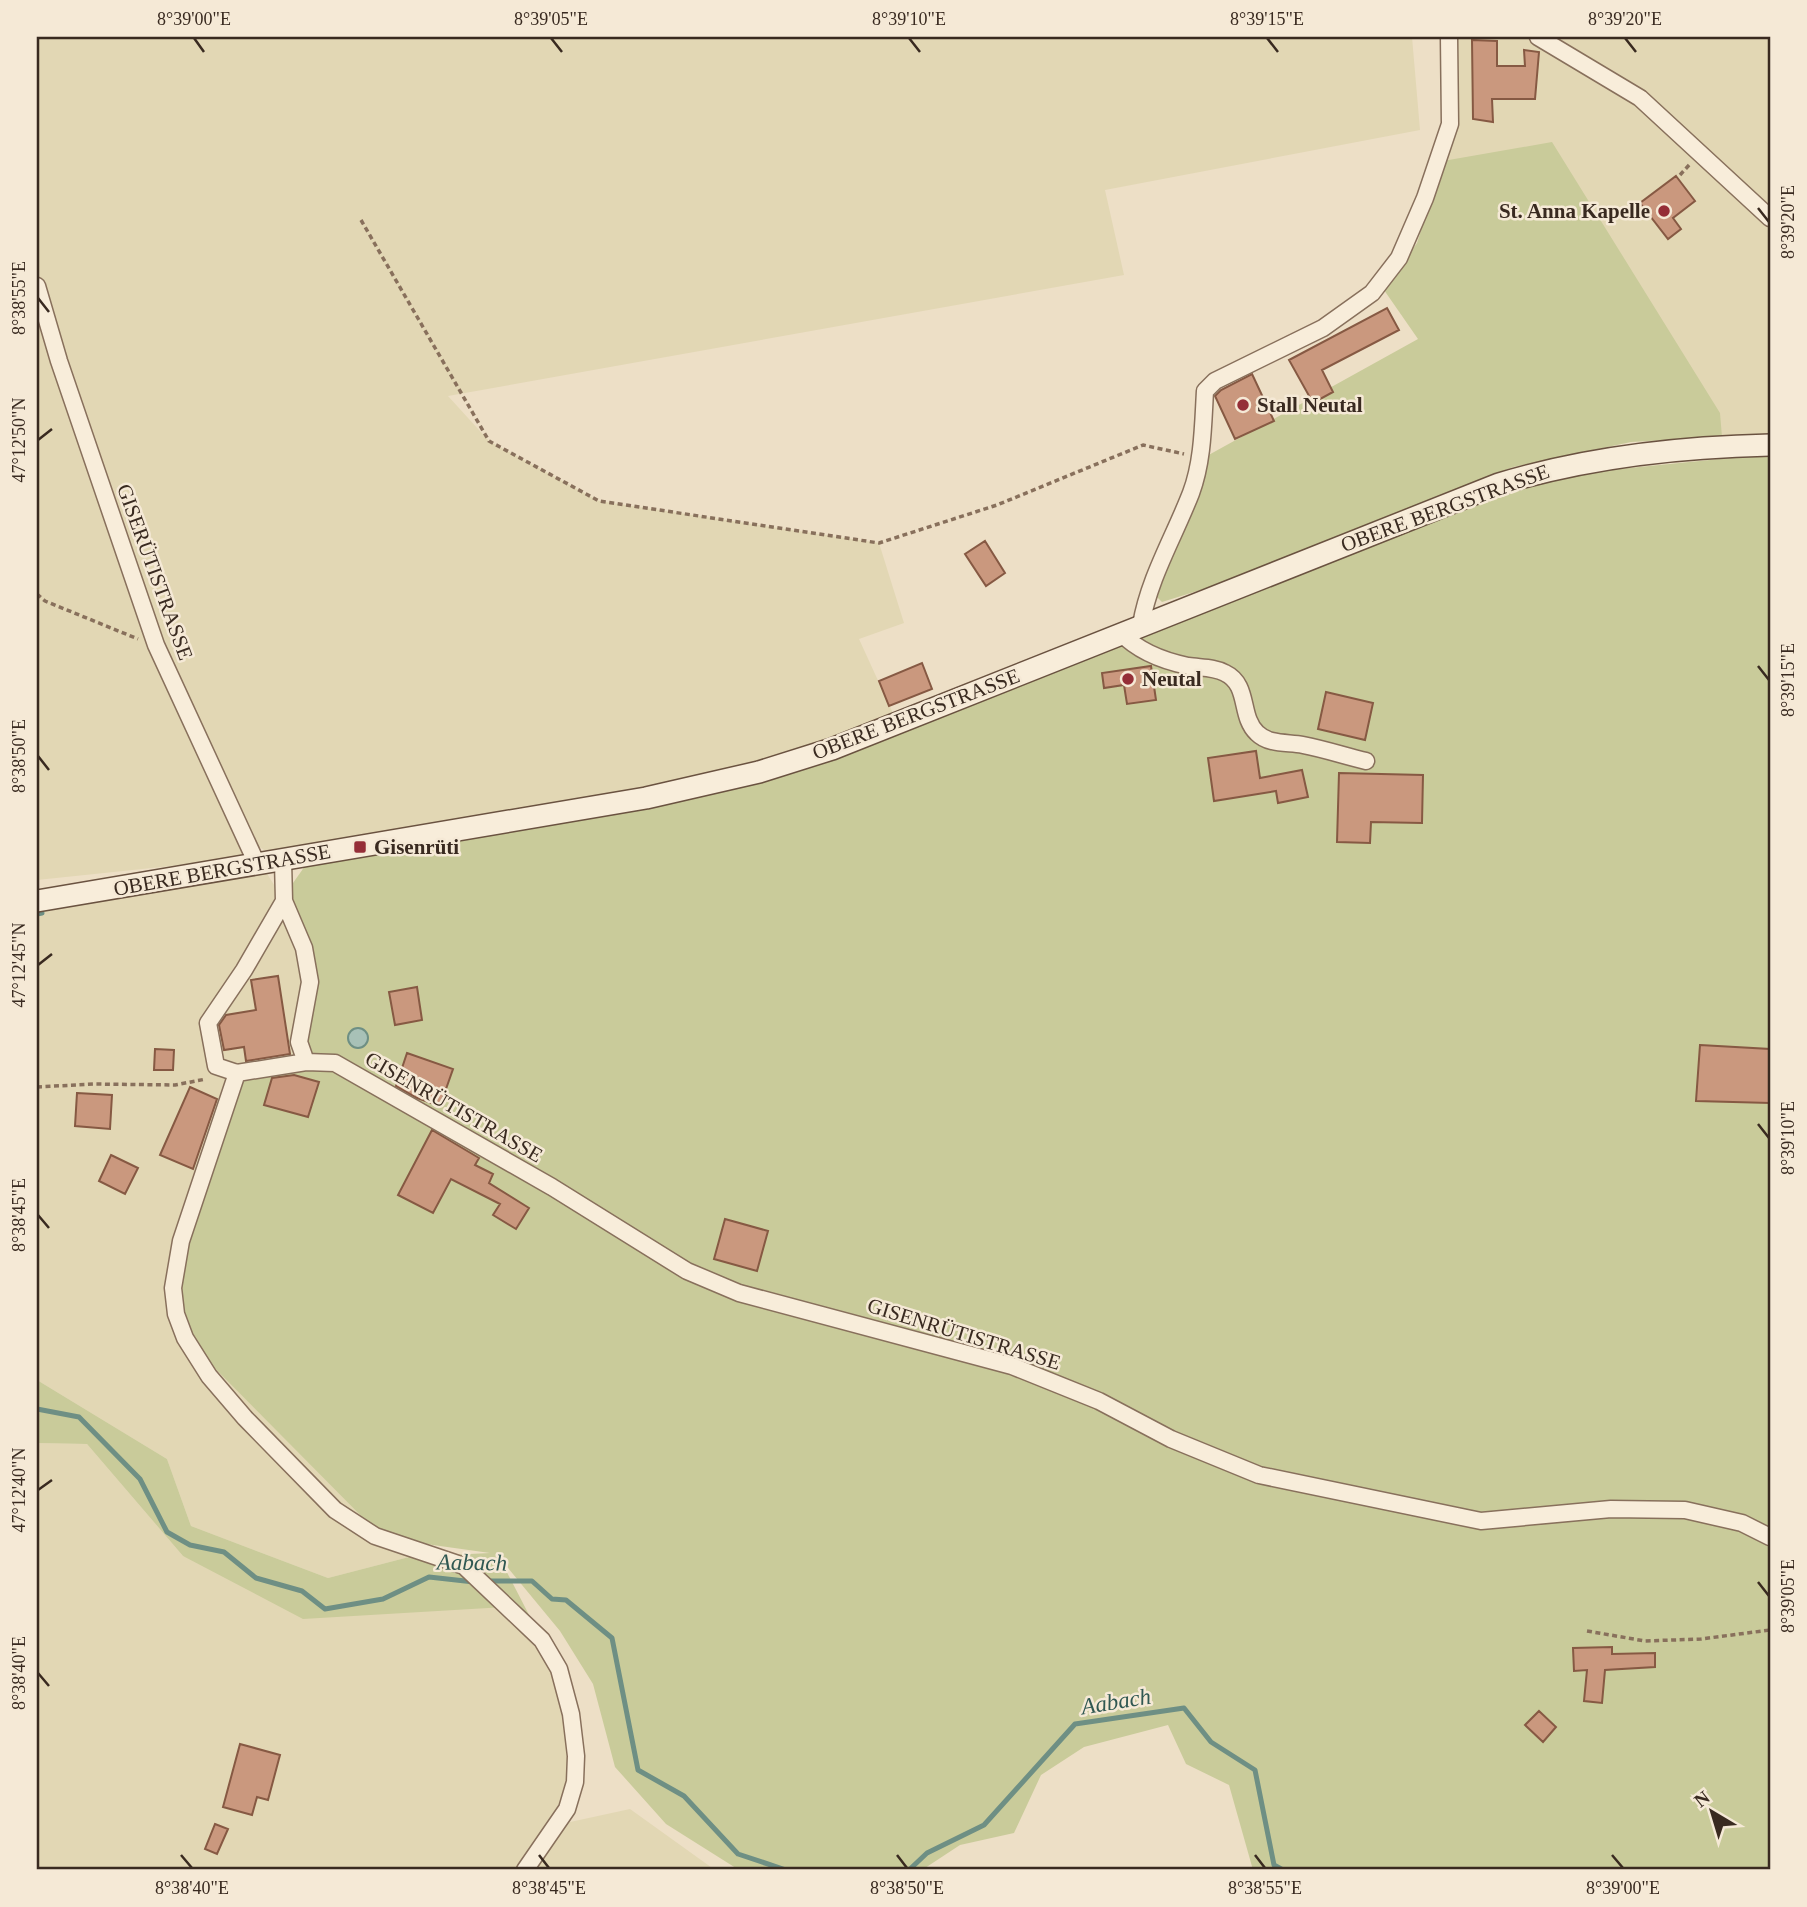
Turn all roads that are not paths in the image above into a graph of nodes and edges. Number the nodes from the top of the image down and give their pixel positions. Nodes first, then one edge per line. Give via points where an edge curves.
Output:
1 (1449, 37) edge
2 (1538, 37) edge
3 (1770, 218) edge
4 (37, 286) edge
5 (1770, 445) edge
6 (1131, 629) junction
7 (1366, 761) dead end
8 (283, 860) junction
9 (257, 864) junction
10 (37, 901) edge
11 (284, 901) junction
12 (306, 1062) junction
13 (237, 1073) junction
14 (1770, 1537) edge
15 (525, 1870) edge

1 - 6 street via 1450,124 1399,258 1372,293 1322,328 1215,381 1205,391 1200,458 1192,491
2 - 3 street via 1640,98
4 - 9 street, GISERÜTISTRASSE via 156,645
5 - 6 main road, OBERE BERGSTRASSE via 1660,450 1549,469 1499,484
6 - 7 street via 1132,644 1166,660 1216,669 1237,681 1259,736
6 - 8 main road, OBERE BERGSTRASSE via 832,749 759,772 646,799
8 - 9 main road, OBERE BERGSTRASSE
8 - 11 street
9 - 10 main road, OBERE BERGSTRASSE
11 - 12 street via 304,948 310,982 299,1042
11 - 13 street via 208,1023 216,1066
12 - 13 street, GISENRÜTISTRASSE
12 - 14 street, GISENRÜTISTRASSE via 335,1063 552,1187 687,1271 738,1293 1012,1366 1259,1475 1481,1521 1611,1509 1685,1510 1742,1523
13 - 15 street via 181,1241 173,1288 176,1314 209,1376 335,1510 375,1536 464,1566 542,1640 559,1669 571,1714 575,1782 567,1809

